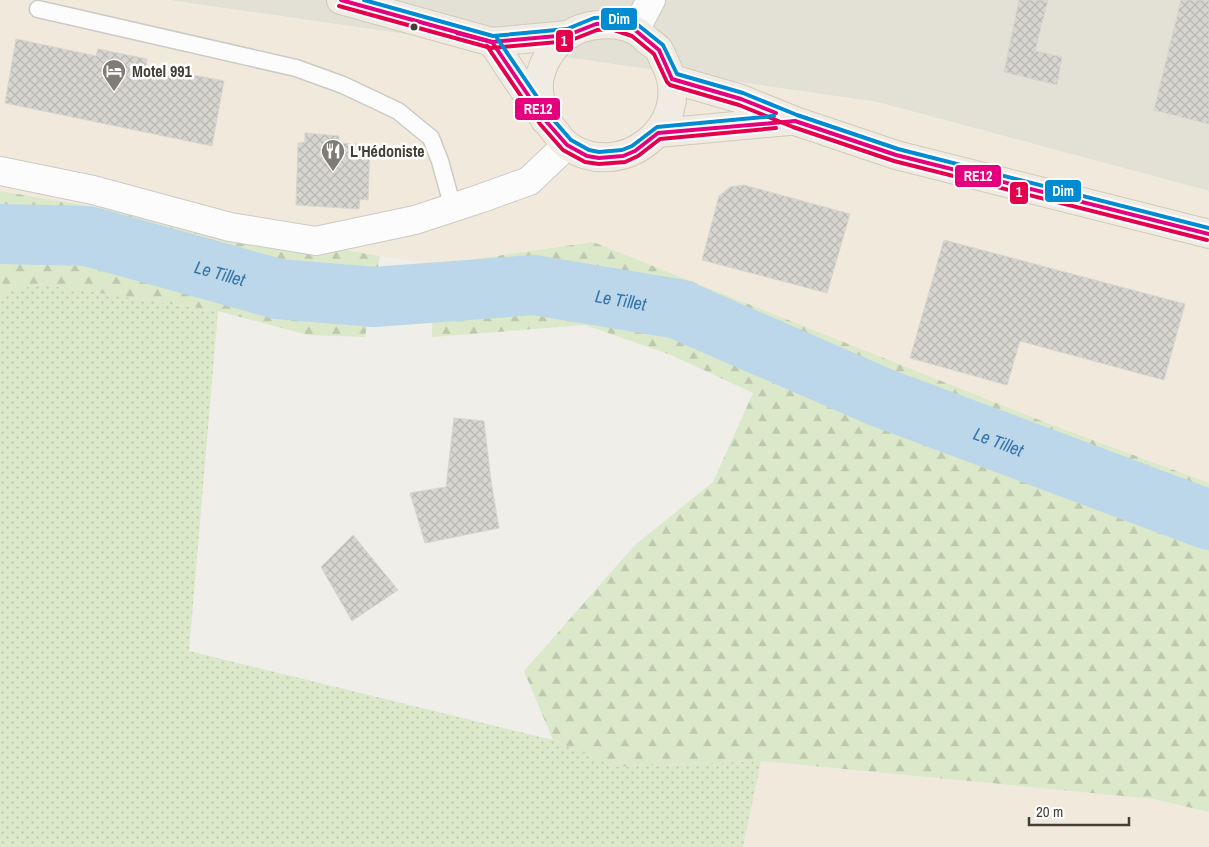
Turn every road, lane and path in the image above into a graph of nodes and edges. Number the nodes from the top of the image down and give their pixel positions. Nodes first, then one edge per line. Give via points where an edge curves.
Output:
1 (341, 0) edge
2 (651, 0) edge
3 (38, 9) dead end
4 (635, 30) junction
5 (568, 35) junction
6 (492, 42) junction
7 (672, 79) junction
8 (546, 120) junction
9 (795, 120) junction
10 (658, 133) junction
11 (566, 145) junction
12 (0, 171) edge
13 (453, 208) junction
14 (1209, 234) edge

1 - 6 main road
2 - 4 street
3 - 13 lane via 296,68 398,110 431,138
4 - 5 main road via 596,24
4 - 7 main road via 659,50
5 - 6 main road
5 - 8 main road via 549,54 540,76 538,89
6 - 8 main road
7 - 9 main road via 741,99
7 - 10 main road via 670,110
8 - 11 main road
9 - 10 main road
9 - 14 main road via 896,154
10 - 11 main road via 623,156 587,156
11 - 13 street via 528,181
12 - 13 street via 93,190 230,227 316,241 415,220

